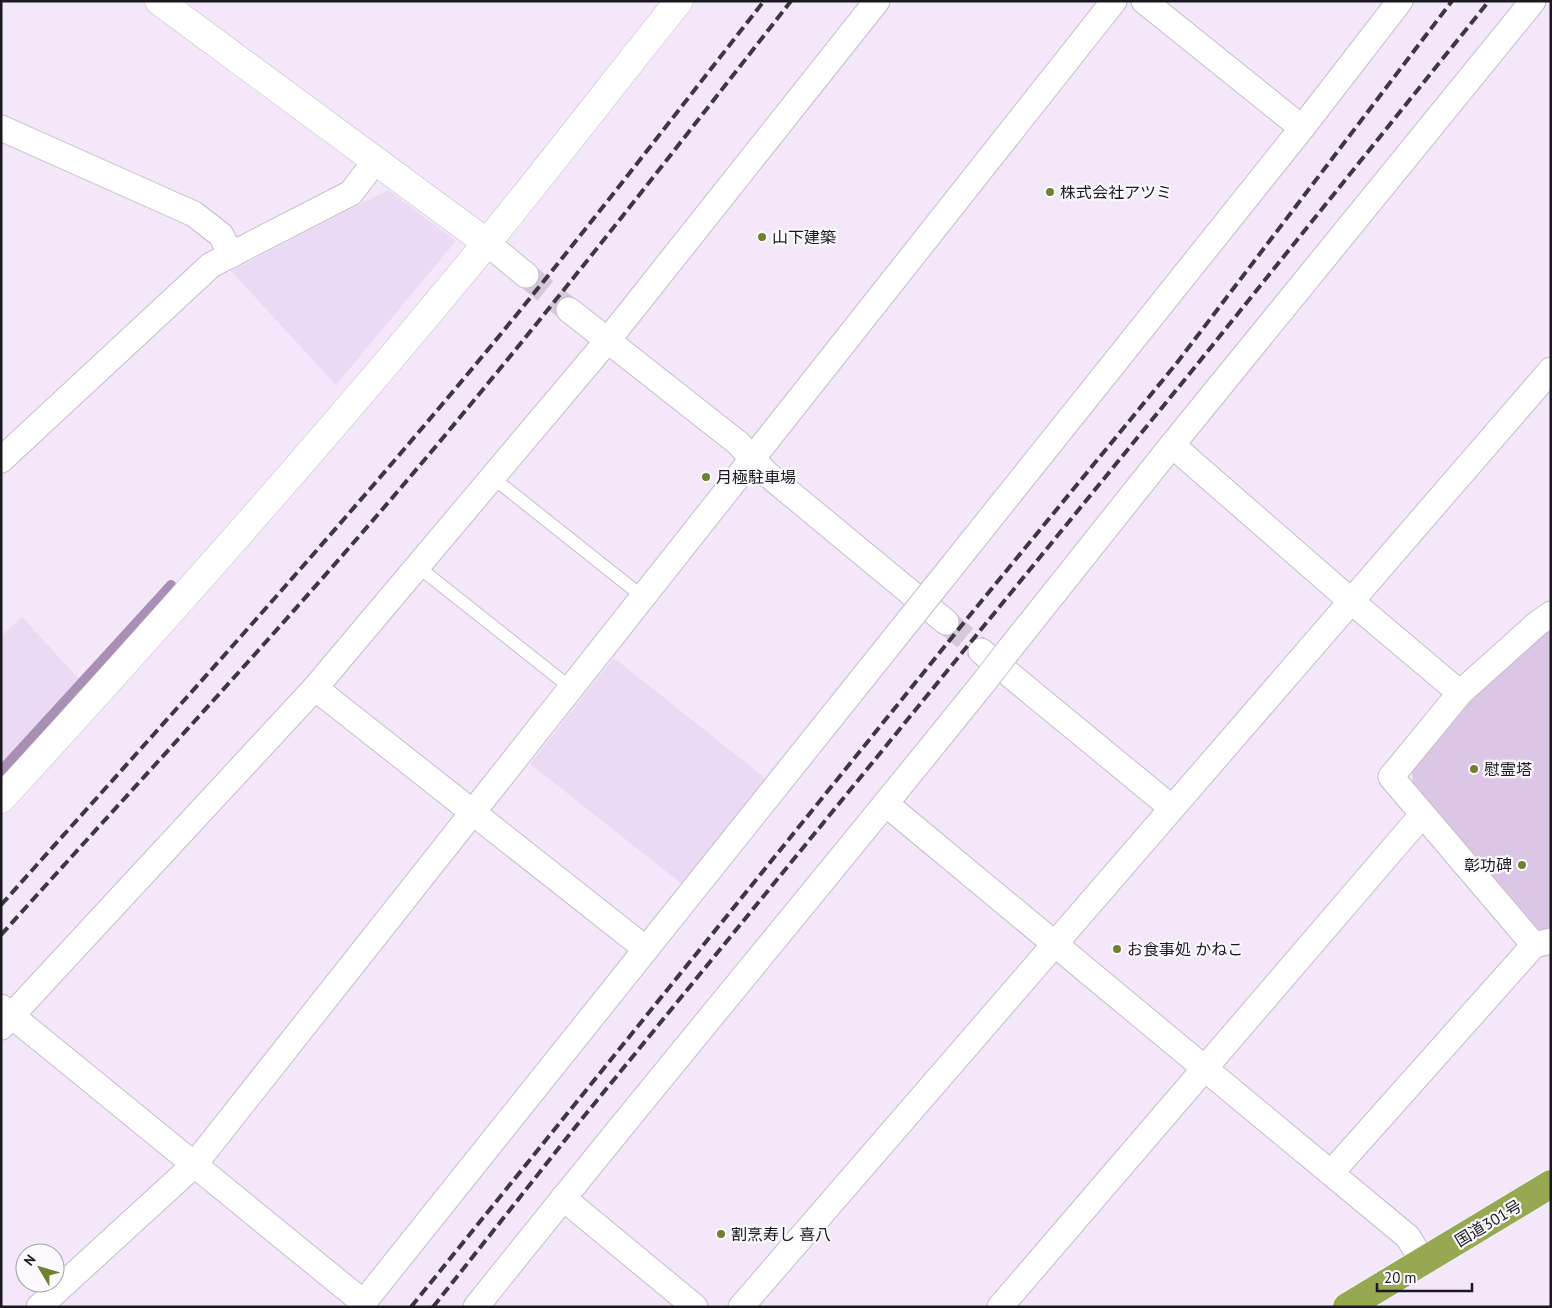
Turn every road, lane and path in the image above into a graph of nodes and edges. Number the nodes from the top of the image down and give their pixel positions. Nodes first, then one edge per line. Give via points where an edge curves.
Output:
1 (159, 1) edge
2 (679, 1) edge
3 (877, 1) edge
4 (1114, 1) edge
5 (1144, 1) edge
6 (1400, 1) edge
7 (1533, 1) edge
8 (1538, 1) edge
9 (1551, 12) edge
10 (1, 128) edge
11 (1302, 128) junction
12 (375, 161) junction
13 (487, 243) junction
14 (231, 255) junction
15 (526, 275) tunnel mouth
16 (569, 310) tunnel mouth
17 (608, 340) junction
18 (1551, 370) edge
19 (1172, 445) junction
20 (752, 459) junction
21 (1, 460) edge
22 (492, 477) junction
23 (418, 566) junction
24 (644, 597) junction
25 (1351, 601) junction
26 (1551, 614) edge
27 (946, 622) tunnel mouth
28 (981, 651) tunnel mouth
29 (315, 688) junction
30 (571, 688) junction
31 (1460, 693) junction
32 (1, 799) edge
33 (886, 804) junction
34 (1172, 808) junction
35 (473, 813) junction
36 (1424, 816) junction
37 (1542, 943) edge
38 (1054, 944) junction
39 (646, 949) junction
40 (5, 1017) edge
41 (1204, 1068) junction
42 (194, 1166) junction
43 (1331, 1173) junction
44 (1551, 1184) edge
45 (563, 1198) junction
46 (1422, 1262) junction
47 (362, 1305) edge
48 (39, 1307) edge
49 (476, 1307) edge
50 (695, 1307) edge
51 (741, 1307) edge
52 (1000, 1307) edge
53 (1347, 1307) edge

1 - 12 street
2 - 13 street
3 - 17 street
4 - 20 street
5 - 11 street
6 - 11 street
7 - 19 street
8 - 9 street
10 - 14 street via 194,214 222,235
11 - 39 street, bridge
12 - 13 street
12 - 14 street via 351,194
13 - 15 street
13 - 32 street via 224,552
14 - 21 street via 211,265
16 - 17 street
17 - 20 street via 738,443
17 - 22 street
18 - 25 street
19 - 25 street
19 - 33 street, bridge
20 - 24 street
20 - 27 street
22 - 23 street
22 - 24 lane
23 - 29 street
23 - 30 lane
24 - 30 street
25 - 31 street
25 - 34 street
26 - 31 street
28 - 34 street
29 - 35 street
29 - 40 street
30 - 35 street
31 - 36 street via 1391,777
33 - 38 street
33 - 45 street
34 - 38 street
35 - 39 street
35 - 42 street
36 - 37 street
36 - 41 street
37 - 43 street
38 - 41 street
38 - 51 street
39 - 47 street
40 - 42 street
41 - 43 street
41 - 52 street
42 - 47 street
42 - 48 street
43 - 46 street via 1408,1237
44 - 46 highway, 国道301号
45 - 49 street
45 - 50 street
46 - 53 highway, 国道301号

